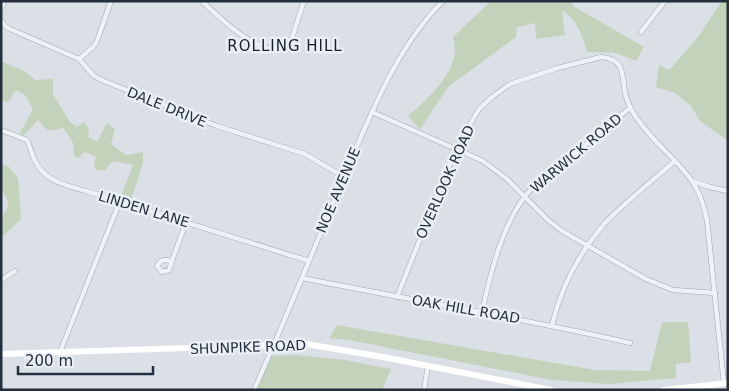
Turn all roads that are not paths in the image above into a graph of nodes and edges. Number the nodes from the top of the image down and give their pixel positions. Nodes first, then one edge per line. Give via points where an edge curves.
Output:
1 (4, 1) edge
2 (111, 1) edge
3 (202, 1) edge
4 (304, 1) edge
5 (443, 1) edge
6 (663, 2) edge
7 (1, 10) edge
8 (1, 20) edge
9 (641, 32) dead end
10 (79, 59) junction
11 (630, 108) junction
12 (372, 112) junction
13 (1, 130) edge
14 (456, 149) junction
15 (674, 161) junction
16 (344, 177) junction
17 (692, 181) junction
18 (728, 190) edge
19 (525, 196) junction
20 (120, 202) junction
21 (186, 222) junction
22 (587, 246) junction
23 (172, 261) dead end
24 (309, 261) junction
25 (15, 271) dead end
26 (302, 278) junction
27 (1, 280) edge
28 (715, 293) junction
29 (397, 297) junction
30 (482, 312) junction
31 (552, 325) junction
32 (630, 343) dead end
33 (274, 344) junction
34 (60, 352) junction
35 (1, 354) edge
36 (428, 366) junction
37 (726, 383) edge
38 (683, 389) edge
39 (254, 390) edge
40 (424, 390) edge
41 (549, 390) edge
42 (663, 390) edge

1 - 7 street
2 - 10 street via 97,41
3 - 4 street via 235,32 278,50 289,47
5 - 12 street, NOE AVENUE via 421,26 396,64
6 - 9 street
8 - 10 street, DALE DRIVE via 10,29
10 - 16 street, DALE DRIVE via 94,76 104,81 217,126 305,154
11 - 14 street, OVERLOOK ROAD via 621,68 611,59 600,57 510,84 479,109
11 - 15 street
11 - 19 street, WARWICK ROAD via 542,178
12 - 14 street
12 - 16 street, NOE AVENUE
13 - 20 street, LINDEN LANE via 26,140 39,168 47,177
14 - 19 street via 483,161
14 - 29 street, OVERLOOK ROAD
15 - 17 street
15 - 22 street via 606,223
16 - 24 street, NOE AVENUE
17 - 18 street
17 - 28 street via 707,220
19 - 22 street via 562,231
19 - 30 street, WARWICK ROAD via 496,255
20 - 21 street, LINDEN LANE
20 - 34 street
21 - 23 street
21 - 24 street, LINDEN LANE
22 - 28 street via 659,285 673,290
22 - 31 street via 570,274
24 - 26 street, NOE AVENUE
25 - 27 street
26 - 29 street, OAK HILL ROAD
26 - 33 street, NOE AVENUE
28 - 37 street
29 - 30 street, OAK HILL ROAD
30 - 31 street, OAK HILL ROAD
31 - 32 street, OAK HILL ROAD
33 - 34 main road, SHUNPIKE ROAD
33 - 36 main road, SHUNPIKE ROAD via 324,346
33 - 39 street, NOE AVENUE
34 - 35 main road, SHUNPIKE ROAD
36 - 40 street
36 - 41 main road, SHUNPIKE ROAD
37 - 38 main road
38 - 42 main road

